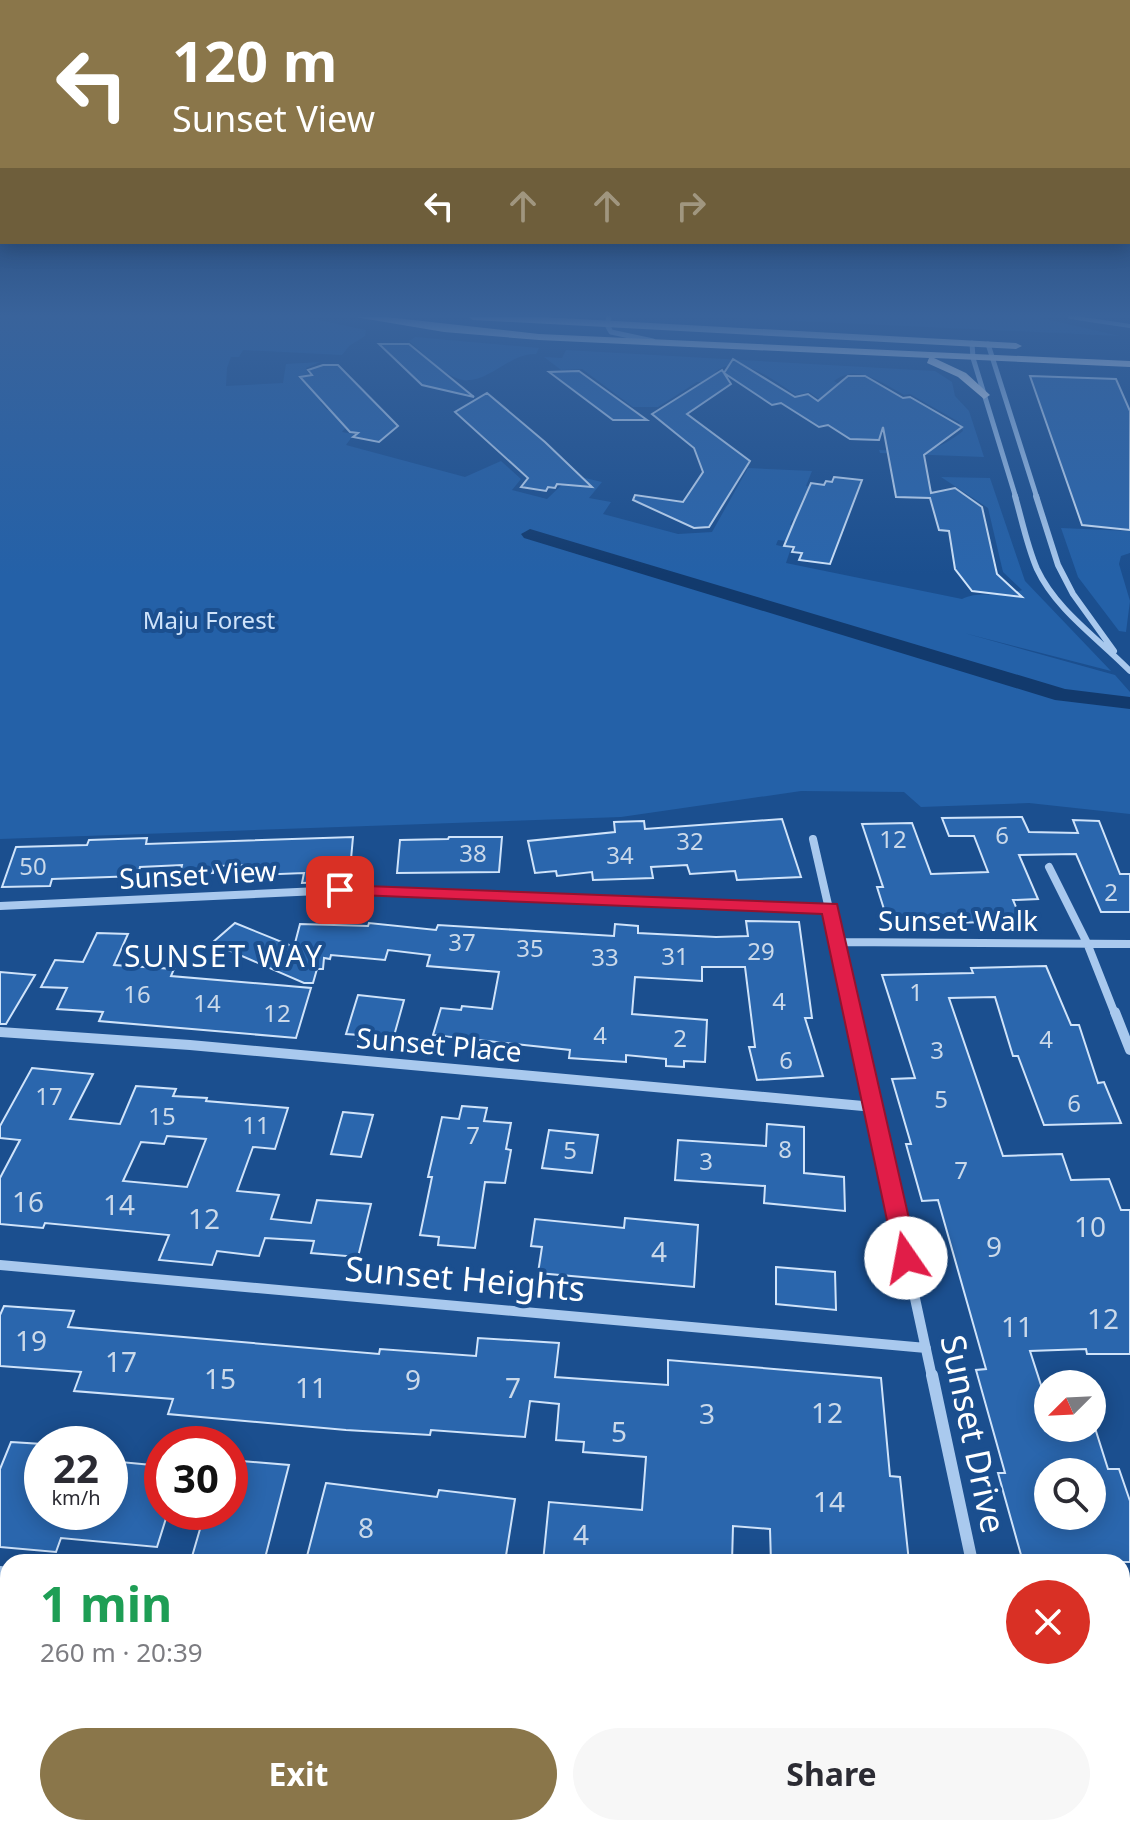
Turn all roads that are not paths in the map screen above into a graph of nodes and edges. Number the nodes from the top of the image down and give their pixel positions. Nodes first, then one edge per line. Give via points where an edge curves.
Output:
1 (986, 403) edge
2 (1006, 403) edge
3 (1119, 659) junction
4 (1130, 671) edge
5 (813, 839) dead end
6 (1049, 867) dead end
7 (0, 906) edge
8 (830, 908) junction
9 (838, 942) junction
10 (1087, 943) junction
11 (1130, 944) edge
12 (0, 1032) edge
13 (1130, 1050) edge
14 (874, 1107) junction
15 (0, 1265) edge
16 (926, 1348) junction
17 (970, 1554) edge

1 - 3 street via 1042,577 1088,632
2 - 3 street via 1058,565
3 - 4 street
5 - 8 street, Sunset Walk
6 - 10 street, Sunset Walk
7 - 8 street, Sunset View via 340,890
8 - 9 street, Sunset Walk
9 - 10 street, Sunset Walk
9 - 14 street, Sunset Drive
10 - 11 street, Sunset Walk
10 - 13 street
12 - 14 street, Sunset Place
14 - 16 street, Sunset Drive
15 - 16 street, Sunset Heights
16 - 17 street, Sunset Drive

